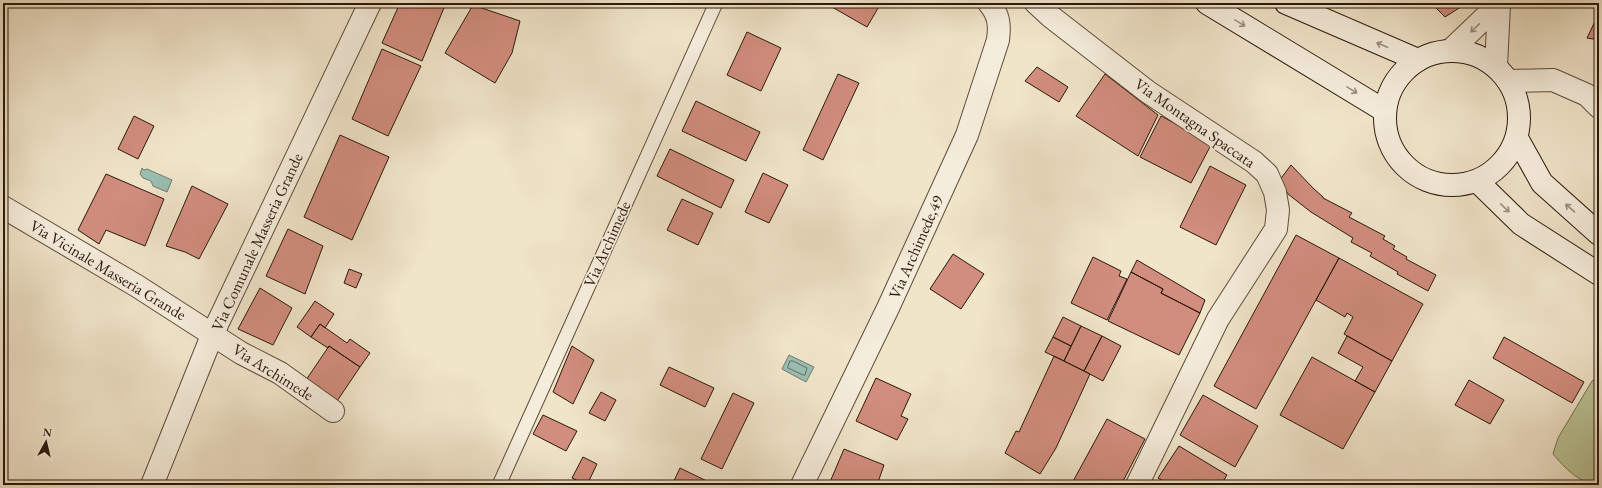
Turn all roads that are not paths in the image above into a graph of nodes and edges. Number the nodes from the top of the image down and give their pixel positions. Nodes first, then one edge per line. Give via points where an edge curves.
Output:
1 (370, 3) edge
2 (716, 3) edge
3 (989, 3) edge
4 (1036, 3) edge
5 (1207, 3) edge
6 (1286, 3) edge
7 (1500, 4) edge
8 (1450, 52) junction
9 (1418, 60) junction
10 (1502, 74) junction
11 (1599, 107) edge
12 (1385, 111) junction
13 (1517, 138) junction
14 (1476, 181) junction
15 (3, 207) edge
16 (1599, 234) edge
17 (1599, 274) edge
18 (213, 334) junction
19 (333, 411) dead end
20 (152, 485) edge
21 (498, 485) edge
22 (802, 485) edge
23 (1137, 485) edge

1 - 18 street, Via Comunale Masseria Grande
2 - 21 lane, Via Archimede
3 - 22 street, Via Archimede,49 via 998,17 998,40 967,135 888,308
4 - 23 street, Via Montagna Spaccata via 1148,92 1254,162 1267,174 1275,192 1278,210 1276,229 1218,319
5 -> 12 street
9 -> 6 street
7 -> 8 street
7 - 10 street
8 - 9 street via 1437,52
8 - 10 street via 1458,51 1478,56
9 - 12 street via 1402,73 1390,91
10 - 11 street via 1553,80 1587,95
10 - 13 street via 1517,99
12 - 14 street via 1386,134 1395,154 1411,172 1431,182 1454,186
13 - 14 street via 1508,156 1494,171
16 -> 13 street via 1542,183
14 -> 17 street via 1521,224
15 - 18 street, Via Vicinale Masseria Grande
18 - 19 street, Via Archimede via 241,353 280,373
18 - 20 street, Via Comunale Masseria Grande

